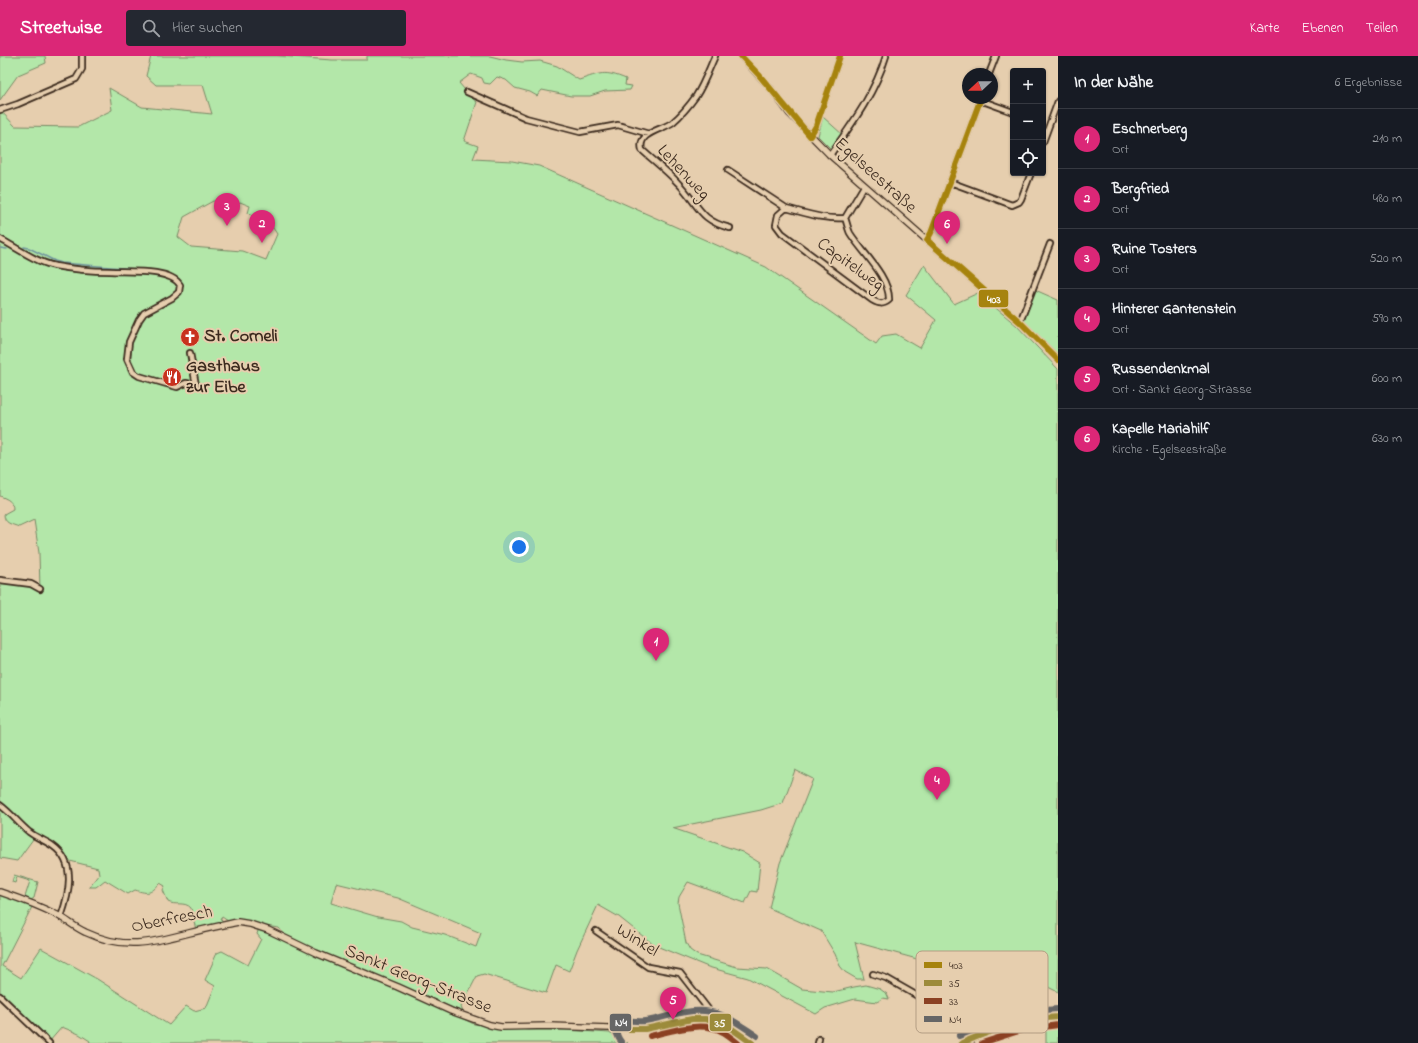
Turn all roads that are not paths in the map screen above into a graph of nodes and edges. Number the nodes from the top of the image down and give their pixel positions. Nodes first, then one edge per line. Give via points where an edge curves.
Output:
1 (82, 56) edge
2 (715, 56) edge
3 (741, 56) edge
4 (840, 56) edge
5 (886, 56) edge
6 (996, 56) edge
7 (991, 68) edge
8 (466, 92) dead end
9 (1058, 101) edge
10 (978, 104) edge
11 (993, 104) edge
12 (0, 110) edge
13 (1010, 111) edge
14 (1048, 126) joint
15 (649, 134) junction
16 (810, 136) junction
17 (1044, 140) edge
18 (830, 155) junction
19 (728, 170) dead end
20 (1030, 176) edge
21 (950, 182) junction
22 (864, 186) junction
23 (786, 208) junction
24 (845, 218) junction
25 (730, 228) dead end
26 (0, 239) edge
27 (927, 240) junction
28 (1050, 244) dead end
29 (1020, 322) junction
30 (190, 353) dead end
31 (1058, 360) edge
32 (0, 580) edge
33 (40, 589) dead end
34 (0, 805) edge
35 (0, 892) edge
36 (61, 917) junction
37 (596, 932) dead end
38 (285, 939) joint
39 (873, 974) dead end
40 (916, 995) edge
41 (0, 996) edge
42 (1058, 1017) edge
43 (1048, 1018) edge
44 (711, 1020) junction
45 (988, 1033) edge
46 (970, 1041) edge
47 (49, 1043) edge
48 (752, 1043) edge
49 (962, 1043) edge

1 - 12 street via 82,70 76,79
2 - 15 street, Lehenweg via 696,96 674,121
3 - 16 street, Egelseestraße
4 - 16 street via 816,126
5 - 18 street via 873,89 856,120
6 - 7 street
8 - 15 street via 526,118 580,132 618,125
9 - 14 street
10 - 21 street
11 - 13 street
14 - 17 street
15 - 25 street, Lehenweg via 643,138 640,145 642,150 678,182 707,219
16 - 18 street, Egelseestraße
18 - 22 street, Egelseestraße
19 - 23 street, Capitelweg
20 - 21 street via 1021,199 1012,205
21 - 27 street
22 - 24 street, Capitelweg
22 - 27 street, Egelseestraße
23 - 24 street, Capitelweg via 825,217
23 - 24 street, Capitelweg via 776,218 776,225 782,233 872,300 879,304 884,303 889,300 890,294 886,285 850,232
26 - 30 street via 54,266 163,274 172,277 180,284 179,292 144,313 129,342 126,359 133,372 139,376 177,387 186,383 196,385
27 - 29 street, Egelseestraße
28 - 29 street
29 - 31 street, Egelseestraße
32 - 33 street via 31,584
34 - 36 street via 28,832 52,845 64,859 70,883
35 - 36 street, Oberfresch via 34,903
36 - 38 street, Oberfresch via 87,933 125,943 145,943 238,922 259,927
37 - 44 street, Winkel via 648,967 680,973 708,1009
38 - 44 street, Sankt Georg-Strasse via 458,1014 490,1025 638,1029 692,1019
39 - 40 street via 886,978
41 - 47 street
42 - 43 street
44 - 48 street, Sankt Georg-Strasse via 725,1024
45 - 46 street
46 - 49 street

